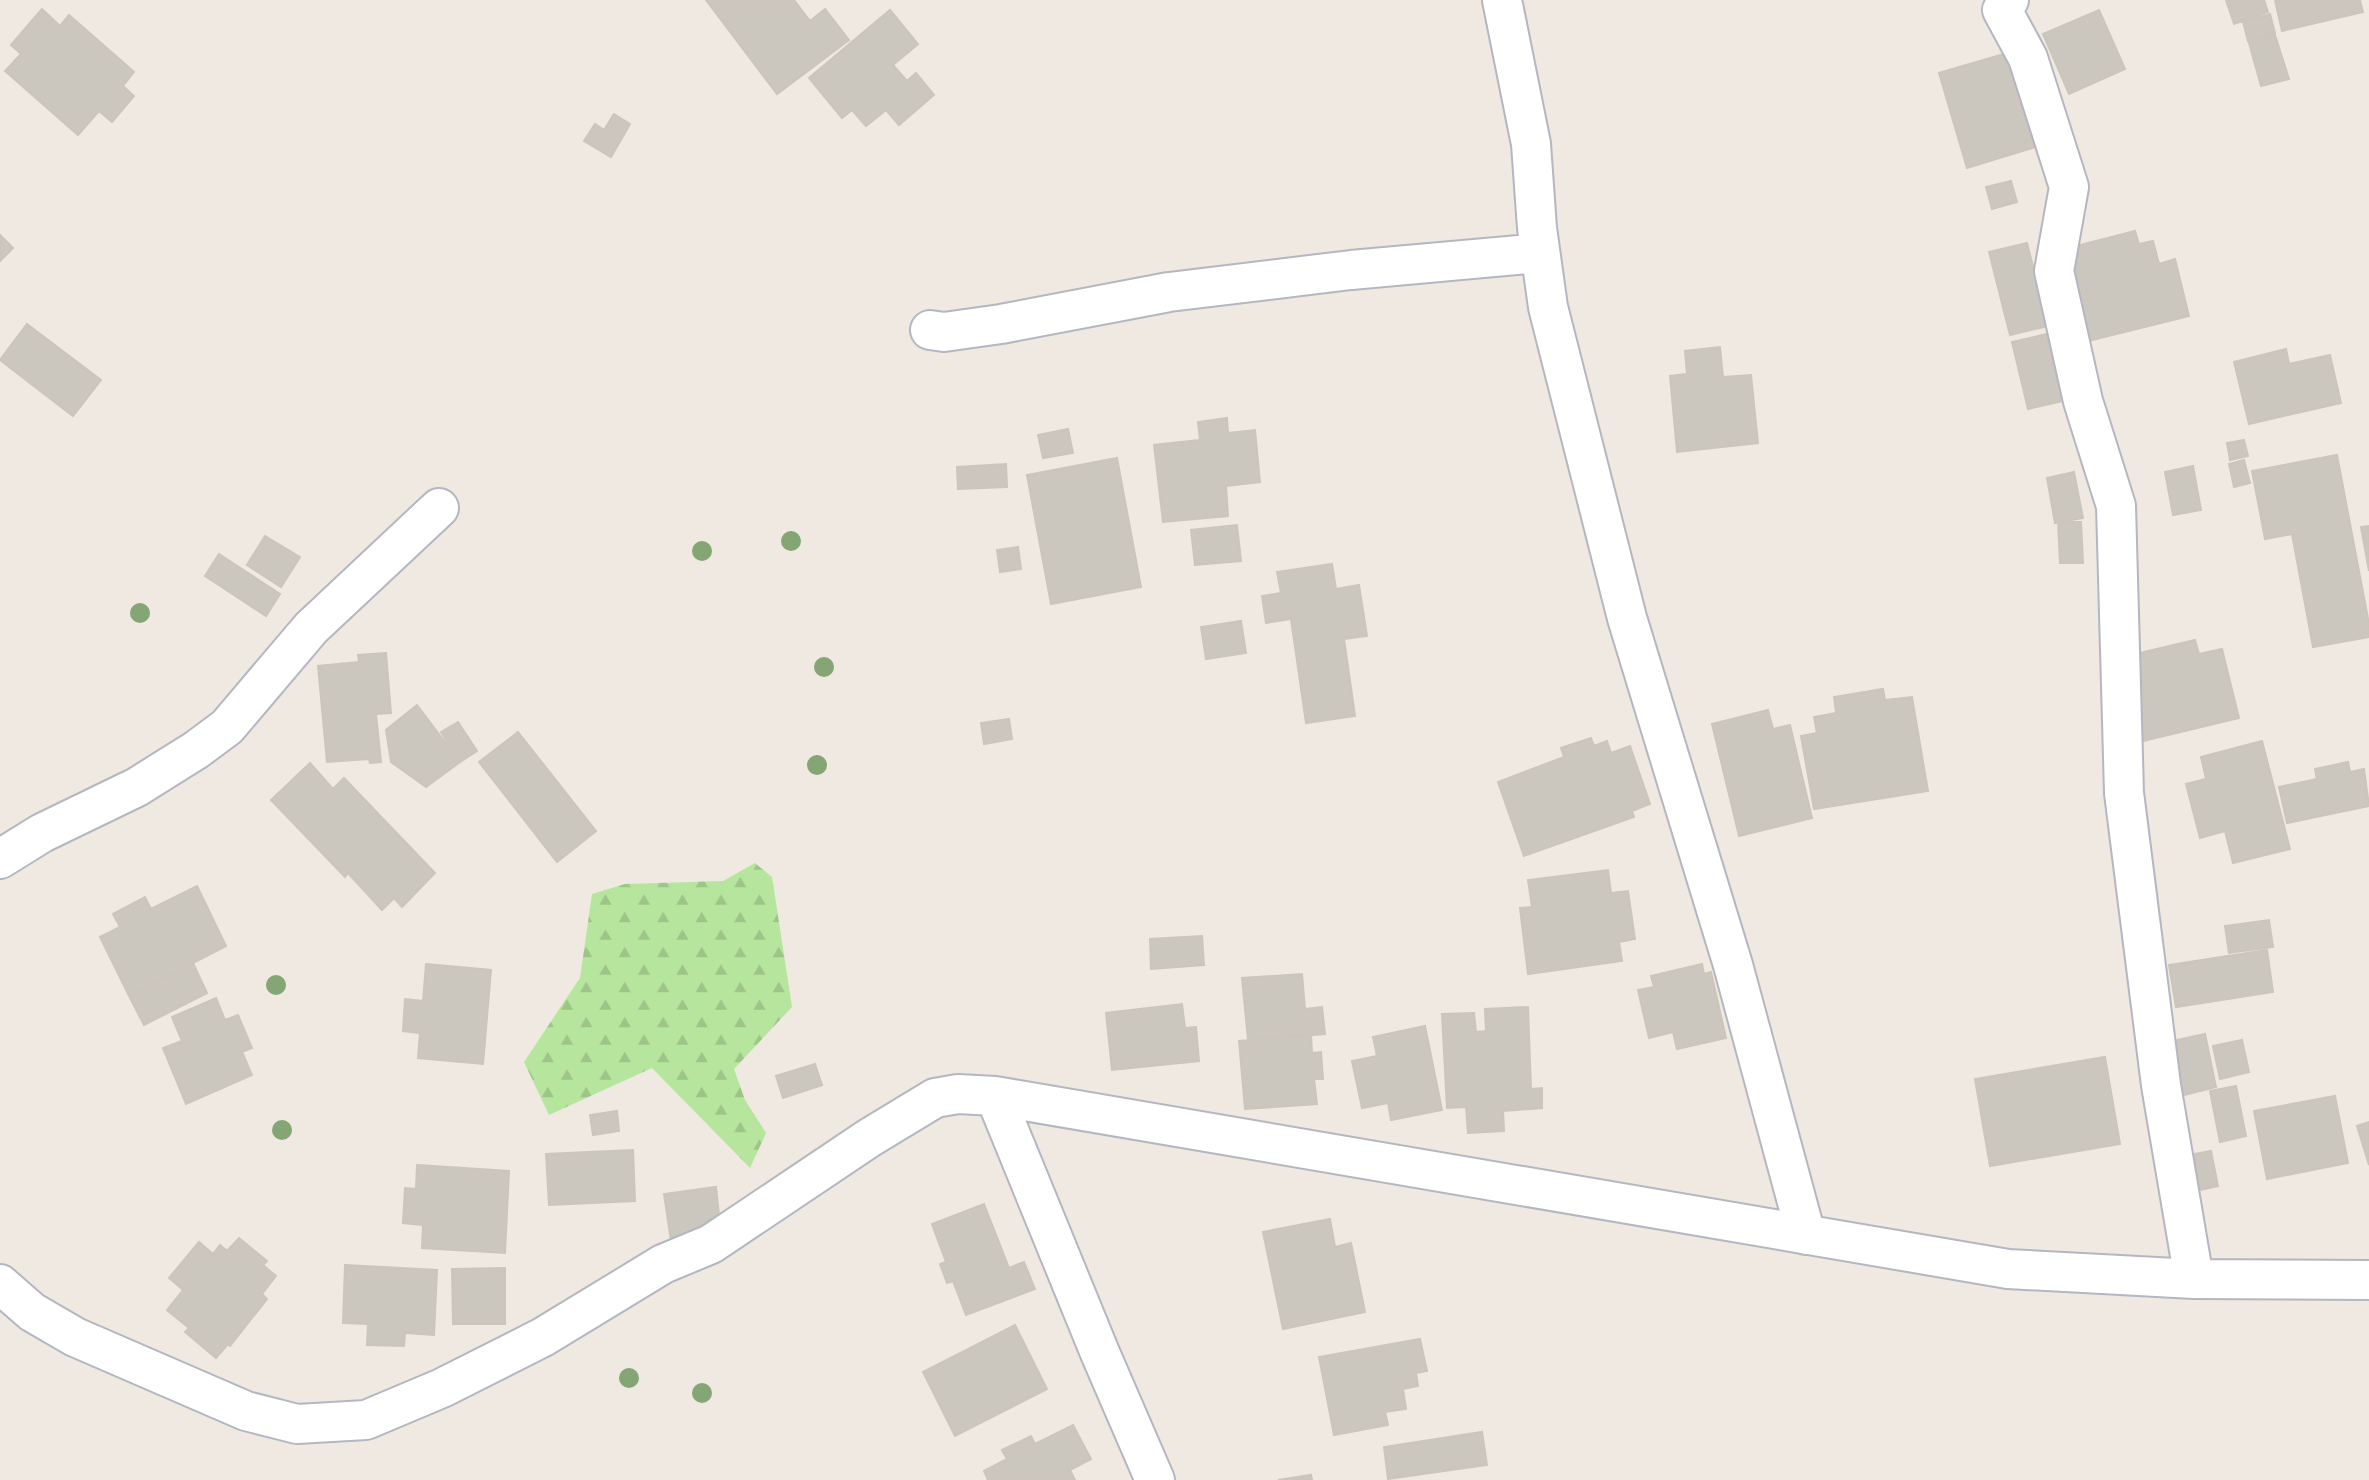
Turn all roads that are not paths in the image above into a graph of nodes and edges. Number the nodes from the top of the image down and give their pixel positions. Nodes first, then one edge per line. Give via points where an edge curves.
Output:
1 (1502, 0) edge
2 (2009, 0) edge
3 (1540, 253) junction
4 (930, 330) dead end
5 (439, 508) dead end
6 (0, 859) edge
7 (996, 1096) junction
8 (1806, 1235) junction
9 (2194, 1279) junction
10 (2369, 1280) edge
11 (0, 1284) edge
12 (1155, 1480) edge

1 - 3 street via 1531,144
2 - 9 street via 2003,10 2028,58 2069,187 2054,271 2083,401 2116,506 2124,793 2161,1085
3 - 4 street via 1182,291 1001,324
3 - 8 street via 1548,307 1628,618 1733,965
5 - 6 street via 311,628 227,727 136,786
7 - 8 street
7 - 11 street via 935,1098 711,1244 663,1264 544,1337 366,1420 297,1424 246,1411 75,1337 33,1312
7 - 12 street
8 - 9 street via 2008,1269
9 - 10 street

